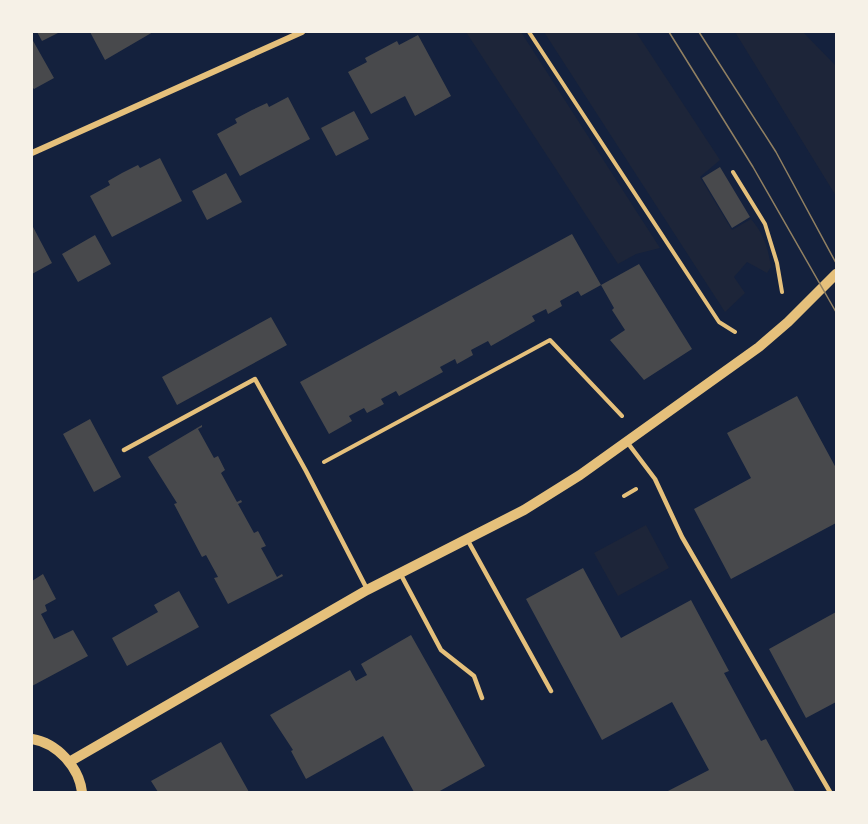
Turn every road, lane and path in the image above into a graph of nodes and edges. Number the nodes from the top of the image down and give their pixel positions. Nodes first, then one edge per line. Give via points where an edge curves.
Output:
1 (303, 32) edge
2 (529, 32) edge
3 (32, 153) edge
4 (733, 172) dead end
5 (837, 274) edge
6 (726, 321) dead end
7 (719, 322) junction
8 (788, 322) junction
9 (759, 347) junction
10 (639, 434) junction
11 (627, 442) junction
12 (124, 450) dead end
13 (306, 471) junction
14 (468, 539) junction
15 (400, 573) junction
16 (367, 590) junction
17 (551, 691) dead end
18 (482, 698) dead end
19 (32, 739) edge
20 (69, 762) junction
21 (82, 792) edge
22 (830, 792) edge

1 - 3 street
2 - 7 path
4 - 8 path via 765,224
5 - 8 street
6 - 7 path
7 - 9 path
8 - 9 street
9 - 10 street
10 - 11 street
10 - 13 path via 550,339
11 - 14 street via 524,510
11 - 22 lane via 655,478 682,537
12 - 13 lane via 255,379
13 - 16 lane
14 - 15 street
14 - 17 lane
15 - 16 street
15 - 18 lane via 441,650 474,676
16 - 20 street
19 - 20 street via 56,749
20 - 21 street

